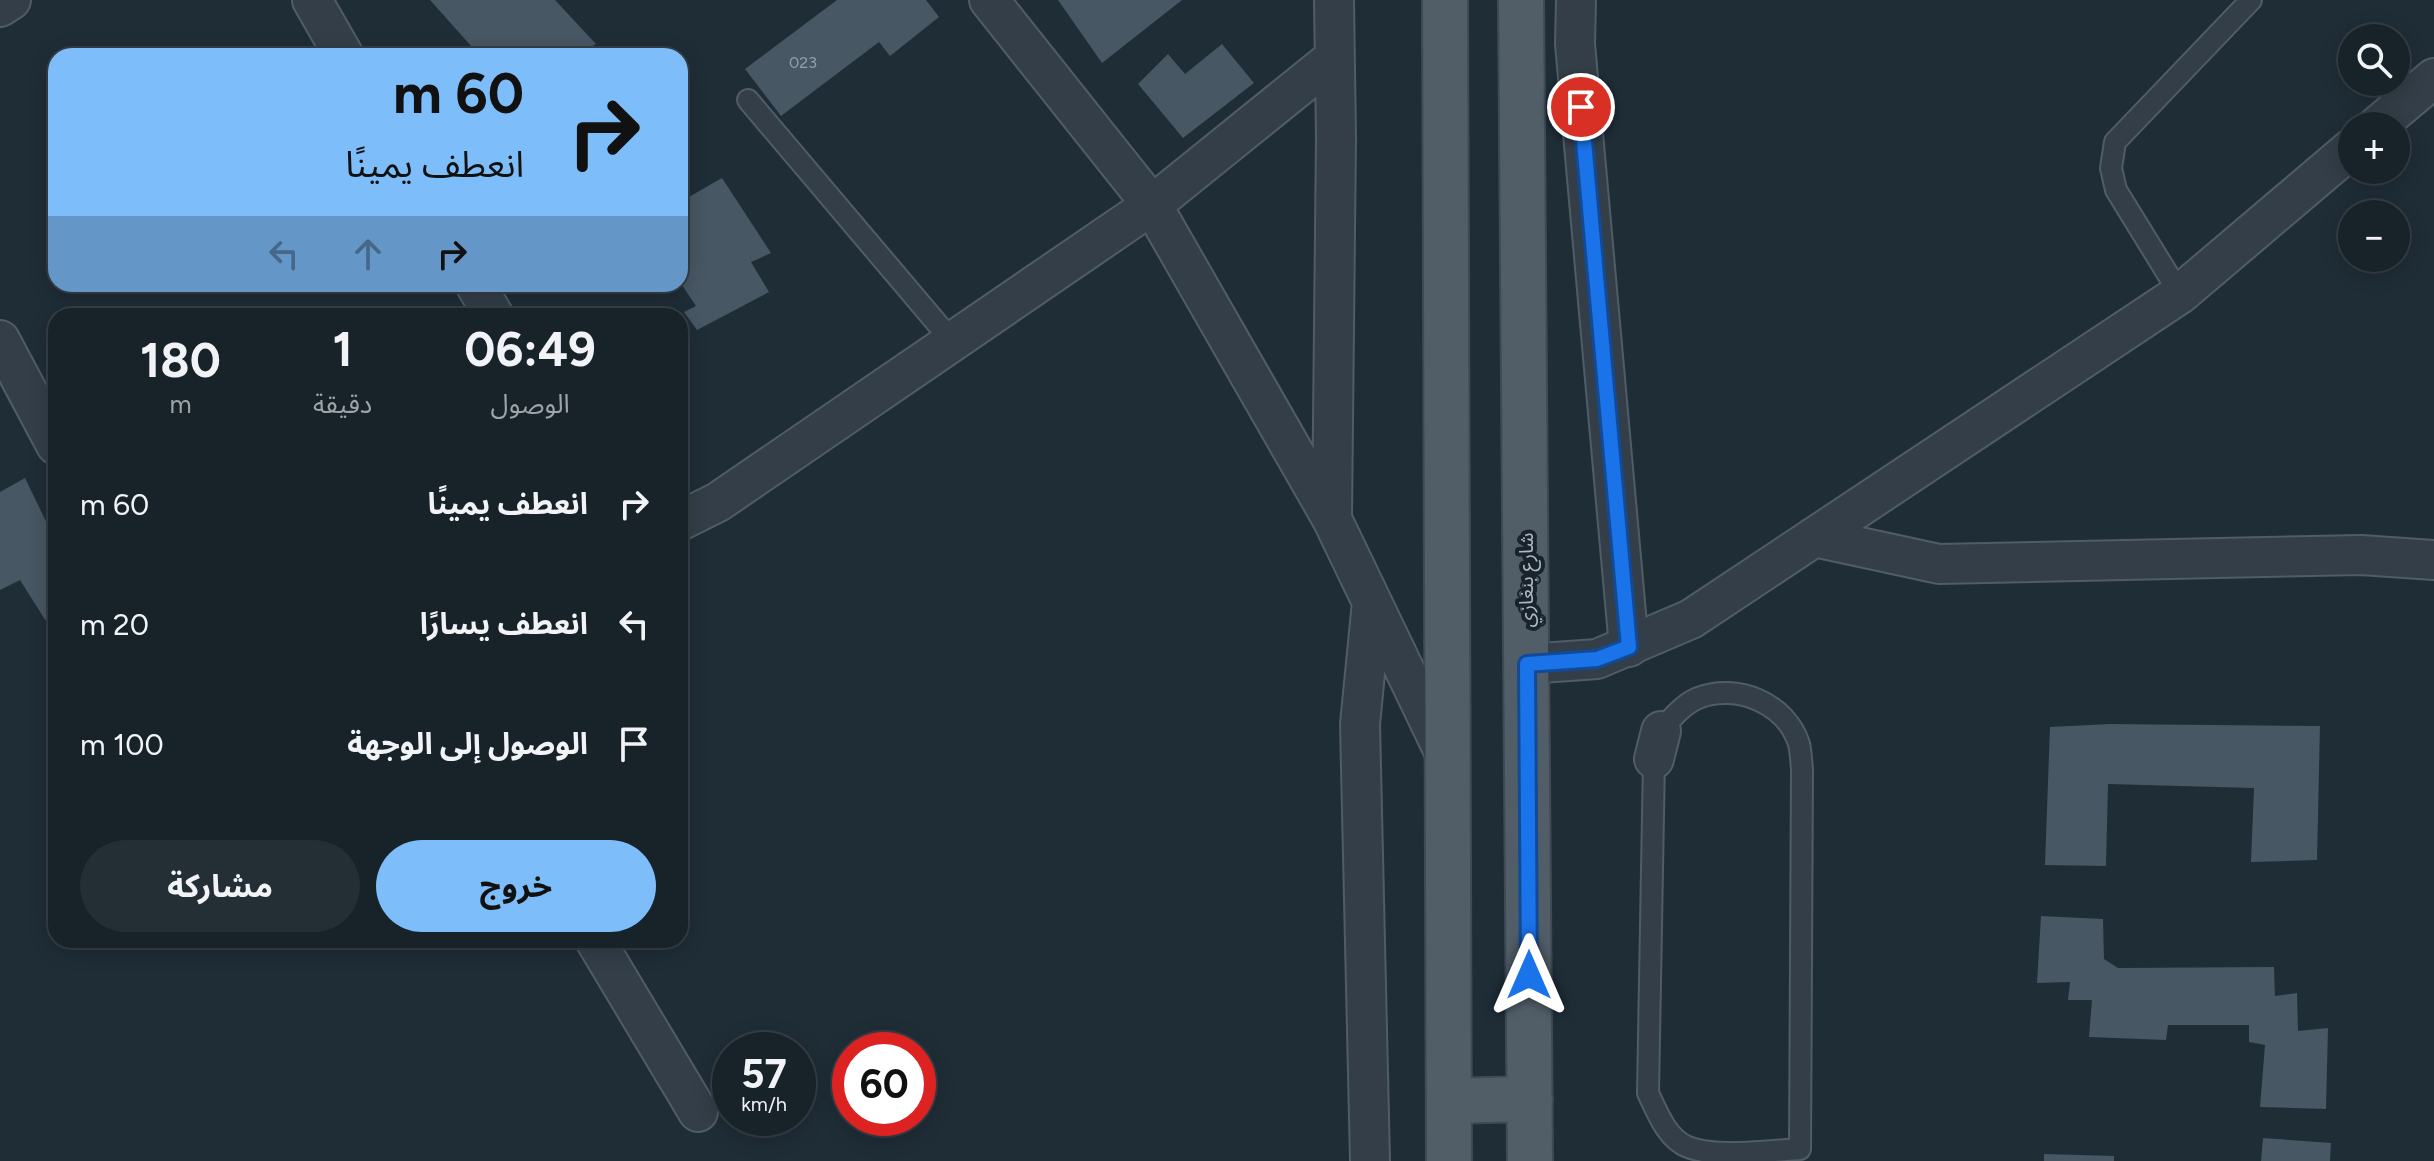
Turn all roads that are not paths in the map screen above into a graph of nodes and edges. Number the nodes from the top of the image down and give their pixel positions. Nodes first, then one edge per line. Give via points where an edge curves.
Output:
1 (11, 0) edge
2 (312, 0) edge
3 (989, 0) edge
4 (1334, 0) edge
5 (1445, 0) edge
6 (1521, 0) edge
7 (1576, 0) edge
8 (2251, 0) edge
9 (0, 7) edge
10 (339, 48) edge
11 (1334, 58) junction
12 (2434, 78) edge
13 (748, 100) dead end
14 (2394, 112) edge
15 (2338, 160) edge
16 (1152, 205) junction
17 (2180, 294) junction
18 (0, 340) edge
19 (952, 341) junction
20 (48, 430) edge
21 (688, 517) edge
22 (1332, 519) junction
23 (1814, 537) junction
24 (2434, 560) edge
25 (1372, 602) junction
26 (1629, 647) junction
27 (1527, 664) junction
28 (1449, 761) junction
29 (600, 948) edge
30 (1530, 1099) junction
31 (1449, 1101) junction
32 (698, 1112) dead end
33 (1800, 1155) edge
34 (1370, 1161) edge
35 (1449, 1161) edge
36 (1530, 1161) edge

1 - 9 street
2 - 10 street
3 - 16 street
4 - 11 street
5 - 28 main road
6 - 27 main road, شارع بنغازي
7 - 26 street via 1575,44
8 - 17 lane via 2115,142 2111,168 2116,190
11 - 16 street
11 - 22 street
12 - 14 street
13 - 19 lane
15 - 17 street
16 - 19 street
16 - 22 street
17 - 23 street
18 - 20 street
19 - 21 street via 718,502
22 - 25 street
23 - 24 street via 1939,564 2361,555
23 - 26 street via 1691,619
25 - 28 street
25 - 34 street via 1360,724
26 - 27 street via 1597,659
27 - 30 main road, شارع بنغازي
28 - 31 main road
29 - 32 street
30 - 31 main road
30 - 36 main road, شارع بنغازي
31 - 35 main road
33 - 33 lane via 1799,744 1768,704 1745,694 1720,692 1695,699 1675,714 1658,745 1648,1093 1662,1124 1687,1147

